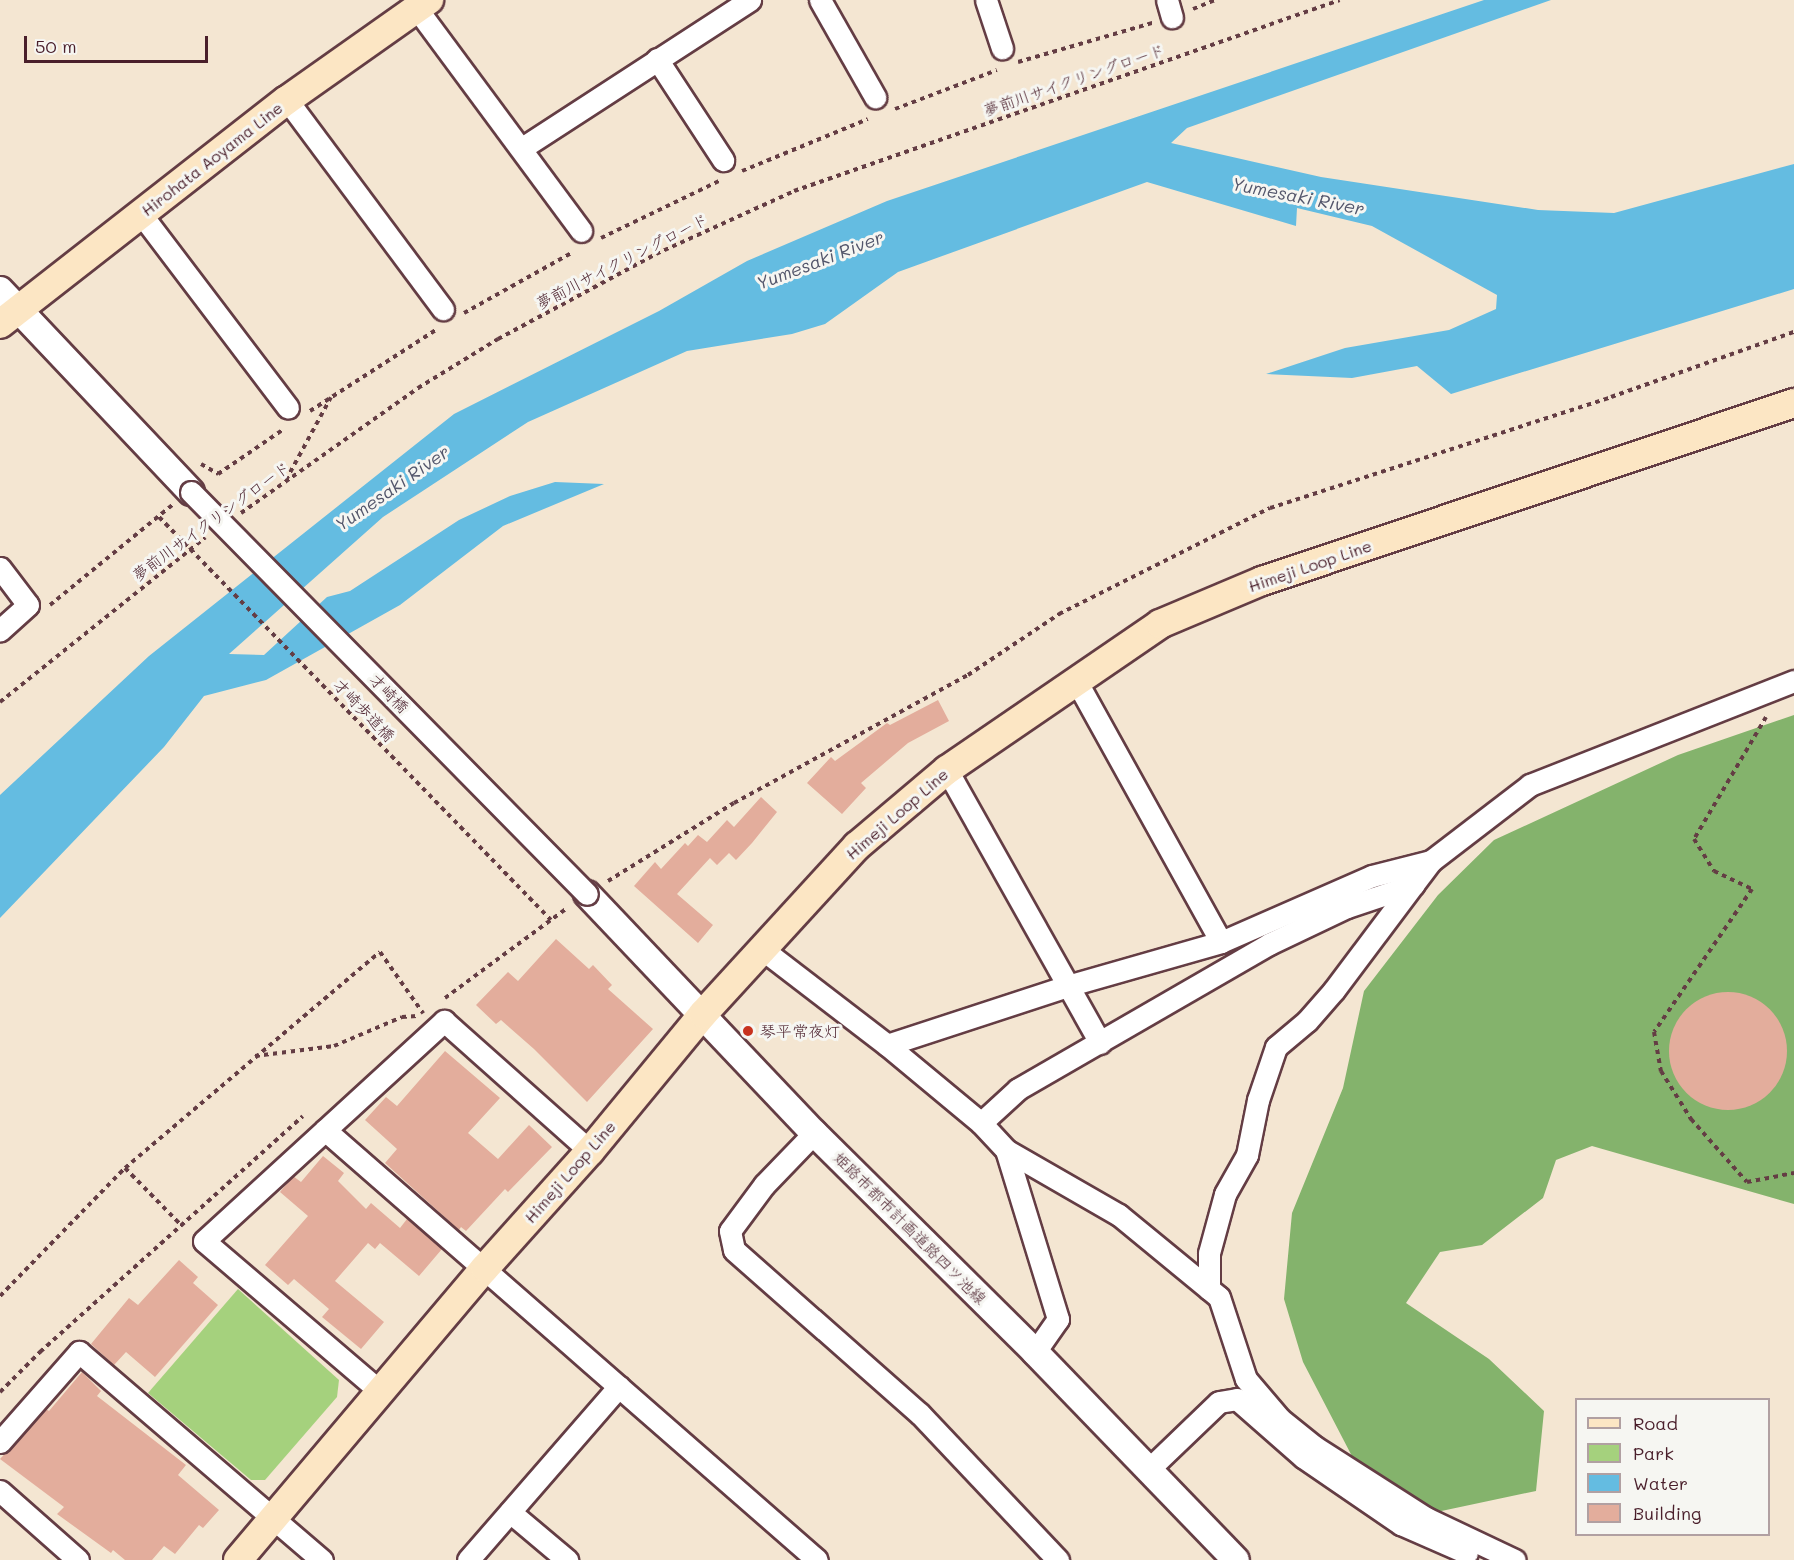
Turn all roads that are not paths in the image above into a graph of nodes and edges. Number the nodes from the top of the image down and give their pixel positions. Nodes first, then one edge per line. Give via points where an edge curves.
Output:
1 (750, 0) edge
2 (819, 0) edge
3 (986, 0) edge
4 (423, 4) edge
5 (1002, 48) dead end
6 (657, 59) junction
7 (287, 100) junction
8 (873, 108) road end
9 (522, 148) junction
10 (728, 170) road end
11 (141, 213) junction
12 (585, 240) road end
13 (6, 308) edge
14 (448, 317) road end
15 (1794, 403) edge
16 (294, 416) road end
17 (183, 484) joint
18 (0, 568) edge
19 (0, 630) edge
20 (1075, 679) junction
21 (1794, 681) edge
22 (947, 771) junction
23 (1431, 861) junction
24 (1413, 885) junction
25 (587, 894) joint
26 (1265, 935) junction
27 (1221, 942) junction
28 (762, 949) junction
29 (1067, 986) junction
30 (703, 1014) junction
31 (1100, 1043) junction
32 (887, 1045) junction
33 (981, 1123) junction
34 (325, 1130) junction
35 (814, 1133) junction
36 (1006, 1150) junction
37 (590, 1151) junction
38 (485, 1268) junction
39 (1209, 1289) junction
40 (1035, 1352) junction
41 (619, 1386) junction
42 (382, 1393) junction
43 (0, 1442) edge
44 (1148, 1470) junction
45 (0, 1491) edge
46 (510, 1512) junction
47 (274, 1518) junction
48 (78, 1560) edge
49 (238, 1560) edge
50 (322, 1560) edge
51 (468, 1560) edge
52 (567, 1560) edge
53 (817, 1560) edge
54 (1058, 1560) edge
55 (1236, 1560) edge
56 (1484, 1560) edge
57 (1515, 1560) edge

1 - 6 street
2 - 8 street
3 - 5 street
4 - 7 main road, Hirohata Aoyama Line
4 - 9 street
6 - 9 street
6 - 10 street
7 - 11 main road, Hirohata Aoyama Line
7 - 14 street
9 - 12 street
11 - 13 main road, Hirohata Aoyama Line
11 - 16 street
13 - 17 street
15 - 20 main road, Himeji Loop Line via 1262,581 1160,624
17 - 25 street, 才崎橋, bridge
18 - 19 street via 28,605
20 - 22 main road, Himeji Loop Line
20 - 27 street
21 - 23 street via 1530,785
22 - 28 main road, Himeji Loop Line via 857,846
22 - 29 street
23 - 24 street
23 - 26 street via 1372,876
24 - 26 street
24 - 39 street via 1308,1021 1276,1047 1258,1100 1247,1155 1226,1194 1209,1253
25 - 30 street, 姫路市都市計画道路四ツ池線
26 - 27 street
26 - 31 street
27 - 29 street
28 - 30 main road, Himeji Loop Line
28 - 32 street
29 - 31 street
29 - 32 street
30 - 35 street, 姫路市都市計画道路四ツ池線
30 - 37 main road, Himeji Loop Line
31 - 33 street via 1018,1089
32 - 33 street
33 - 36 street
34 - 37 street via 444,1021
34 - 38 street
34 - 42 street via 204,1241
35 - 40 street, 姫路市都市計画道路四ツ池線
35 - 54 street via 764,1185 730,1231 734,1250 920,1414
36 - 39 street via 1119,1215
36 - 40 street via 1058,1319
37 - 38 main road, Himeji Loop Line
38 - 41 street
38 - 42 main road, Himeji Loop Line
39 - 57 street via 1219,1297 1246,1379 1280,1419 1315,1447 1426,1518
40 - 44 street, 姫路市都市計画道路四ツ池線
41 - 46 street
41 - 53 street
42 - 47 main road, Himeji Loop Line
43 - 47 street via 79,1352
44 - 55 street, 姫路市都市計画道路四ツ池線
44 - 56 street via 1219,1402 1237,1399 1303,1457 1401,1524
45 - 48 street
46 - 51 street
46 - 52 street
47 - 49 main road, Himeji Loop Line
47 - 50 street

